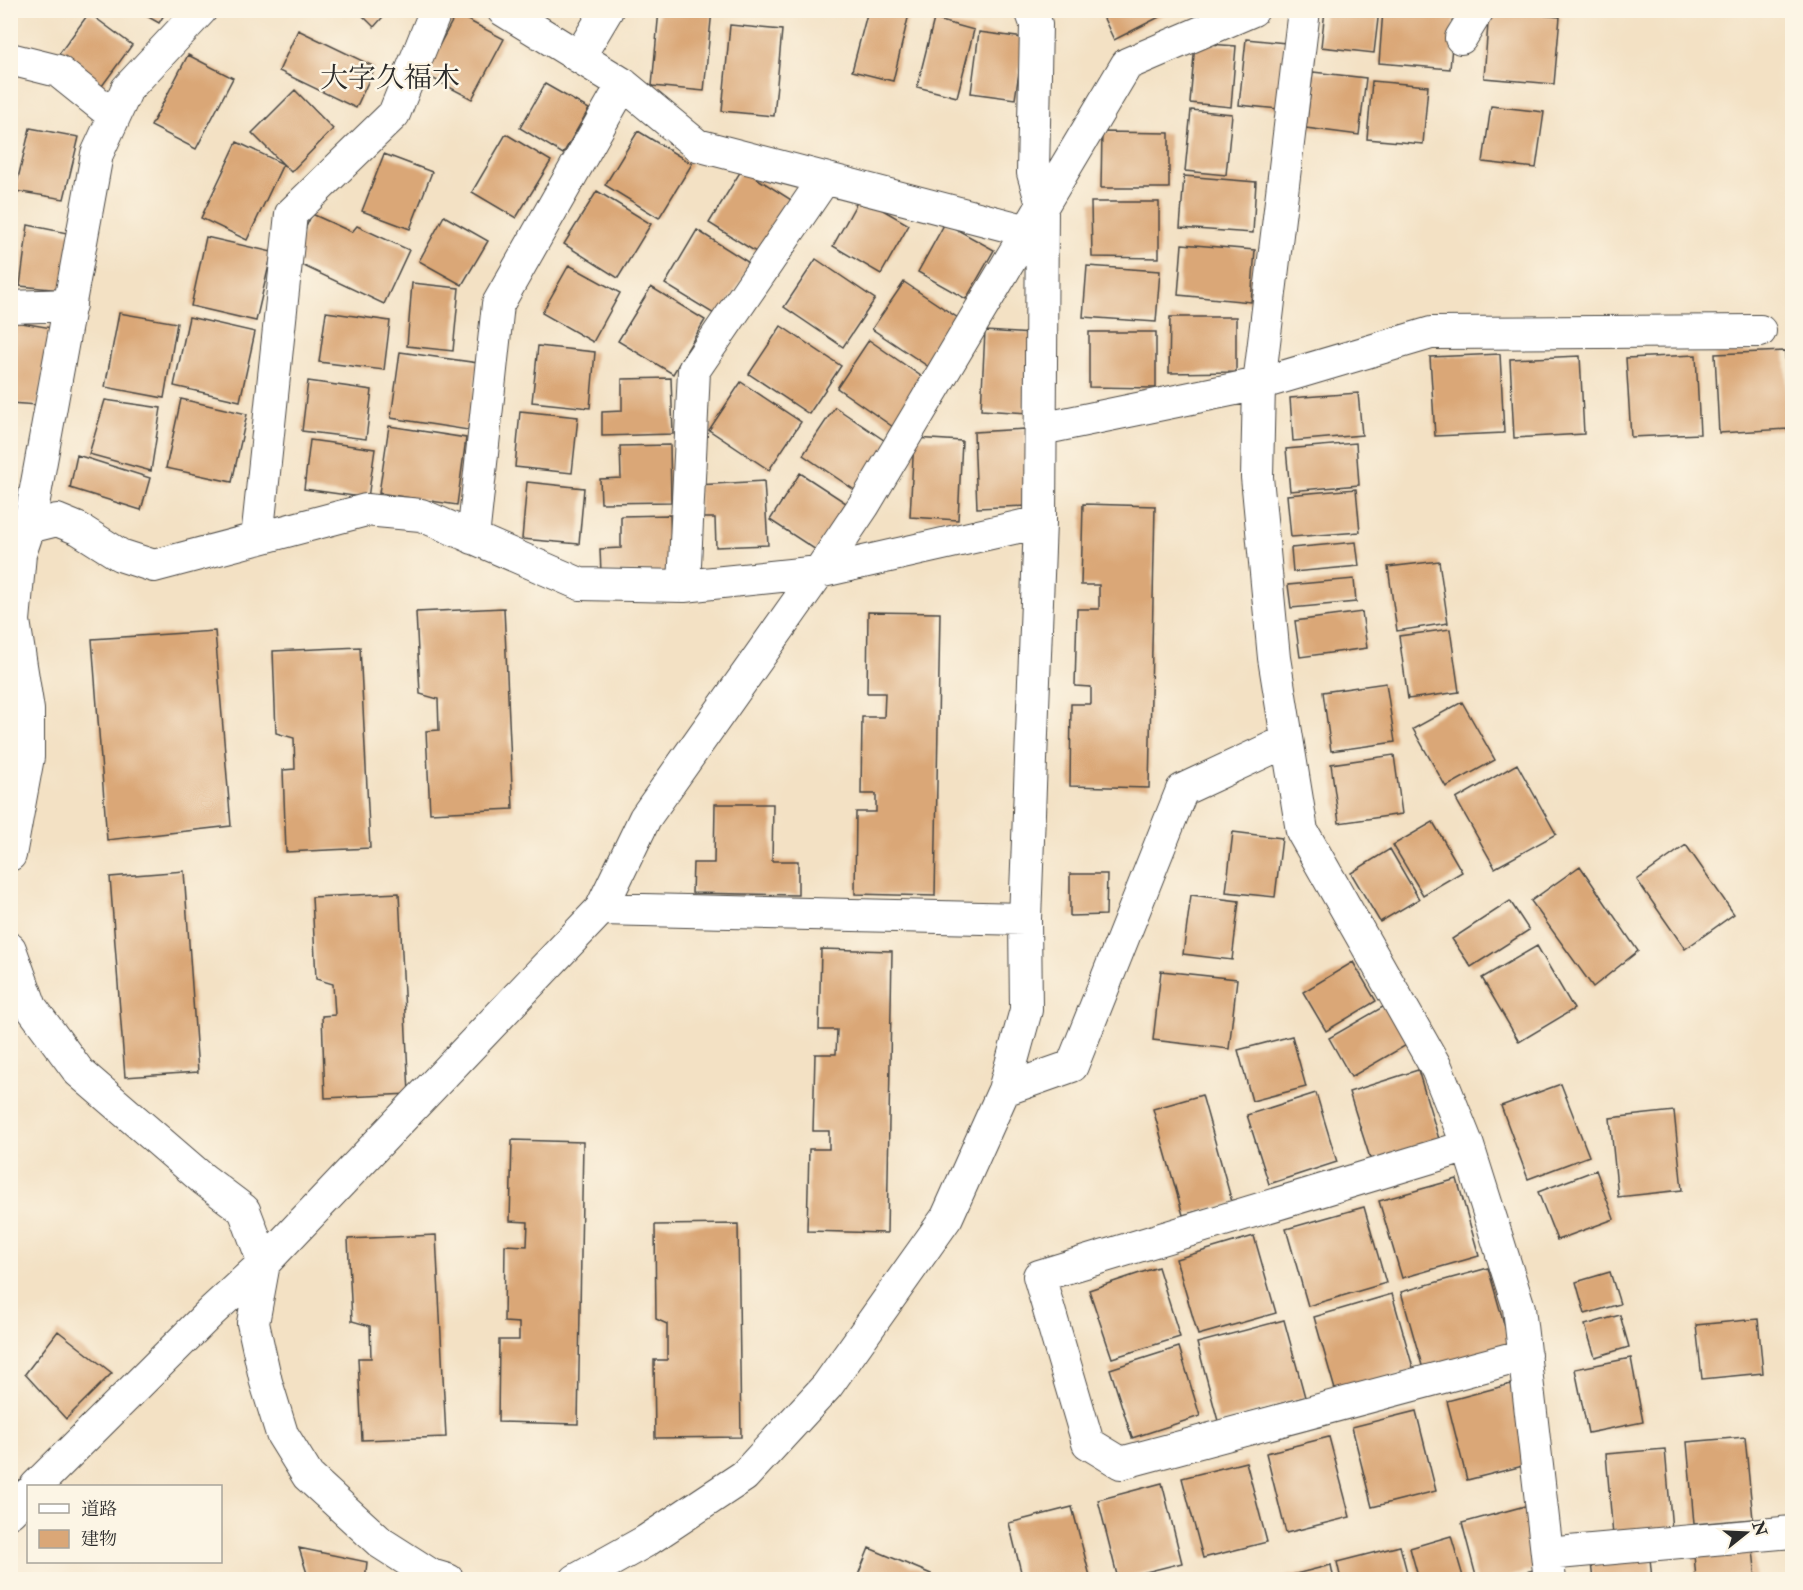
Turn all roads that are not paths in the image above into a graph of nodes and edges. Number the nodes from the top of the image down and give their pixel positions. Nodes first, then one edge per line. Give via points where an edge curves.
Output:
1 (201, 10) edge
2 (436, 10) edge
3 (503, 10) edge
4 (607, 10) edge
5 (1031, 10) edge
6 (1253, 10) edge
7 (1304, 10) edge
8 (1478, 10) edge
9 (1461, 38) dead end
10 (579, 57) junction
11 (10, 59) edge
12 (623, 84) junction
13 (114, 116) junction
14 (825, 178) junction
15 (1035, 218) junction
16 (70, 304) junction
17 (10, 307) edge
18 (1760, 330) dead end
19 (1259, 384) junction
20 (1041, 429) junction
21 (1040, 522) junction
22 (29, 527) junction
23 (473, 538) junction
24 (257, 539) junction
25 (819, 572) junction
26 (684, 586) junction
27 (1287, 741) junction
28 (10, 855) edge
29 (601, 909) junction
30 (1025, 919) junction
31 (10, 949) edge
32 (1004, 1090) junction
33 (1468, 1146) junction
34 (264, 1263) junction
35 (1525, 1355) junction
36 (37, 1485) edge
37 (27, 1495) edge
38 (10, 1512) edge
39 (1792, 1532) edge
40 (1549, 1567) edge
41 (437, 1578) edge
42 (576, 1580) edge

1 - 13 street via 127,89
2 - 24 street via 394,114 291,214
3 - 10 street
4 - 10 street
5 - 15 street via 1036,24
6 - 15 street via 1127,64
7 - 19 street
8 - 9 street
10 - 12 street
11 - 13 street via 58,71
12 - 14 street via 697,145
12 - 23 street via 498,304
13 - 16 street via 97,153
14 - 15 street
14 - 26 street via 694,370
15 - 20 street
15 - 25 street via 864,505
16 - 17 street
16 - 22 street
18 - 19 street via 1431,333
19 - 20 street
19 - 27 street via 1257,477 1274,658
20 - 21 street
21 - 25 street
21 - 30 street
22 - 24 street via 57,520 80,528 120,555 154,566
22 - 28 street via 20,554 14,621 28,710 28,757
23 - 24 street via 421,515 366,510
23 - 26 street via 580,584
25 - 26 street
25 - 29 street via 645,818
27 - 32 street via 1182,790 1072,1066
27 - 33 street via 1302,831 1437,1069
29 - 30 street
29 - 34 street
30 - 32 street via 1026,1010
31 - 34 street via 31,1007 79,1072 203,1179 244,1209
32 - 42 street via 947,1217 827,1386 744,1476 646,1541
33 - 35 street via 1519,1308
33 - 35 street via 1039,1276 1088,1443 1121,1463
34 - 36 street
34 - 41 street via 253,1323 282,1434 308,1476 381,1543
35 - 40 street
37 - 38 street
39 - 40 street

